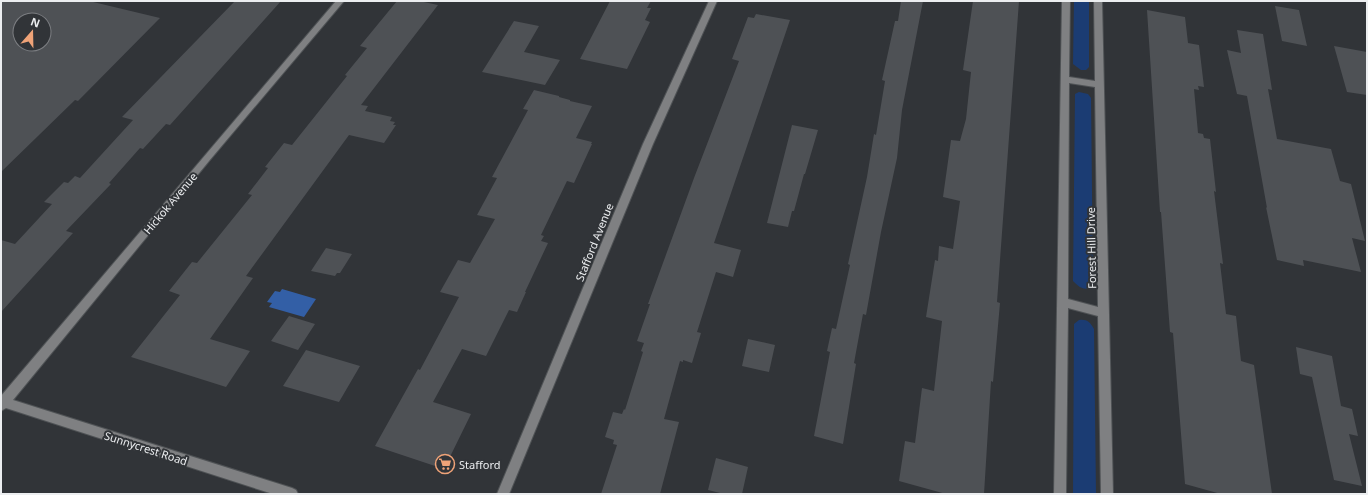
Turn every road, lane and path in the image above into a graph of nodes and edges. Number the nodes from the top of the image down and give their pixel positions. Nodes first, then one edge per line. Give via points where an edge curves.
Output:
1 (340, 1) edge
2 (713, 1) edge
3 (1066, 1) edge
4 (1098, 1) edge
5 (1066, 79) junction
6 (1099, 85) junction
7 (1062, 302) junction
8 (1104, 313) junction
9 (2, 403) edge
10 (292, 494) edge
11 (503, 494) edge
12 (1060, 494) edge
13 (1107, 494) edge

1 - 9 street, Hickok Avenue
2 - 11 street, Stafford Avenue via 648,144
3 - 5 street
4 - 6 street, Forest Hill Drive
5 - 6 street
5 - 7 street
6 - 8 street, Forest Hill Drive
7 - 8 street
7 - 12 street
8 - 13 street, Forest Hill Drive
9 - 10 street, Sunnycrest Road

